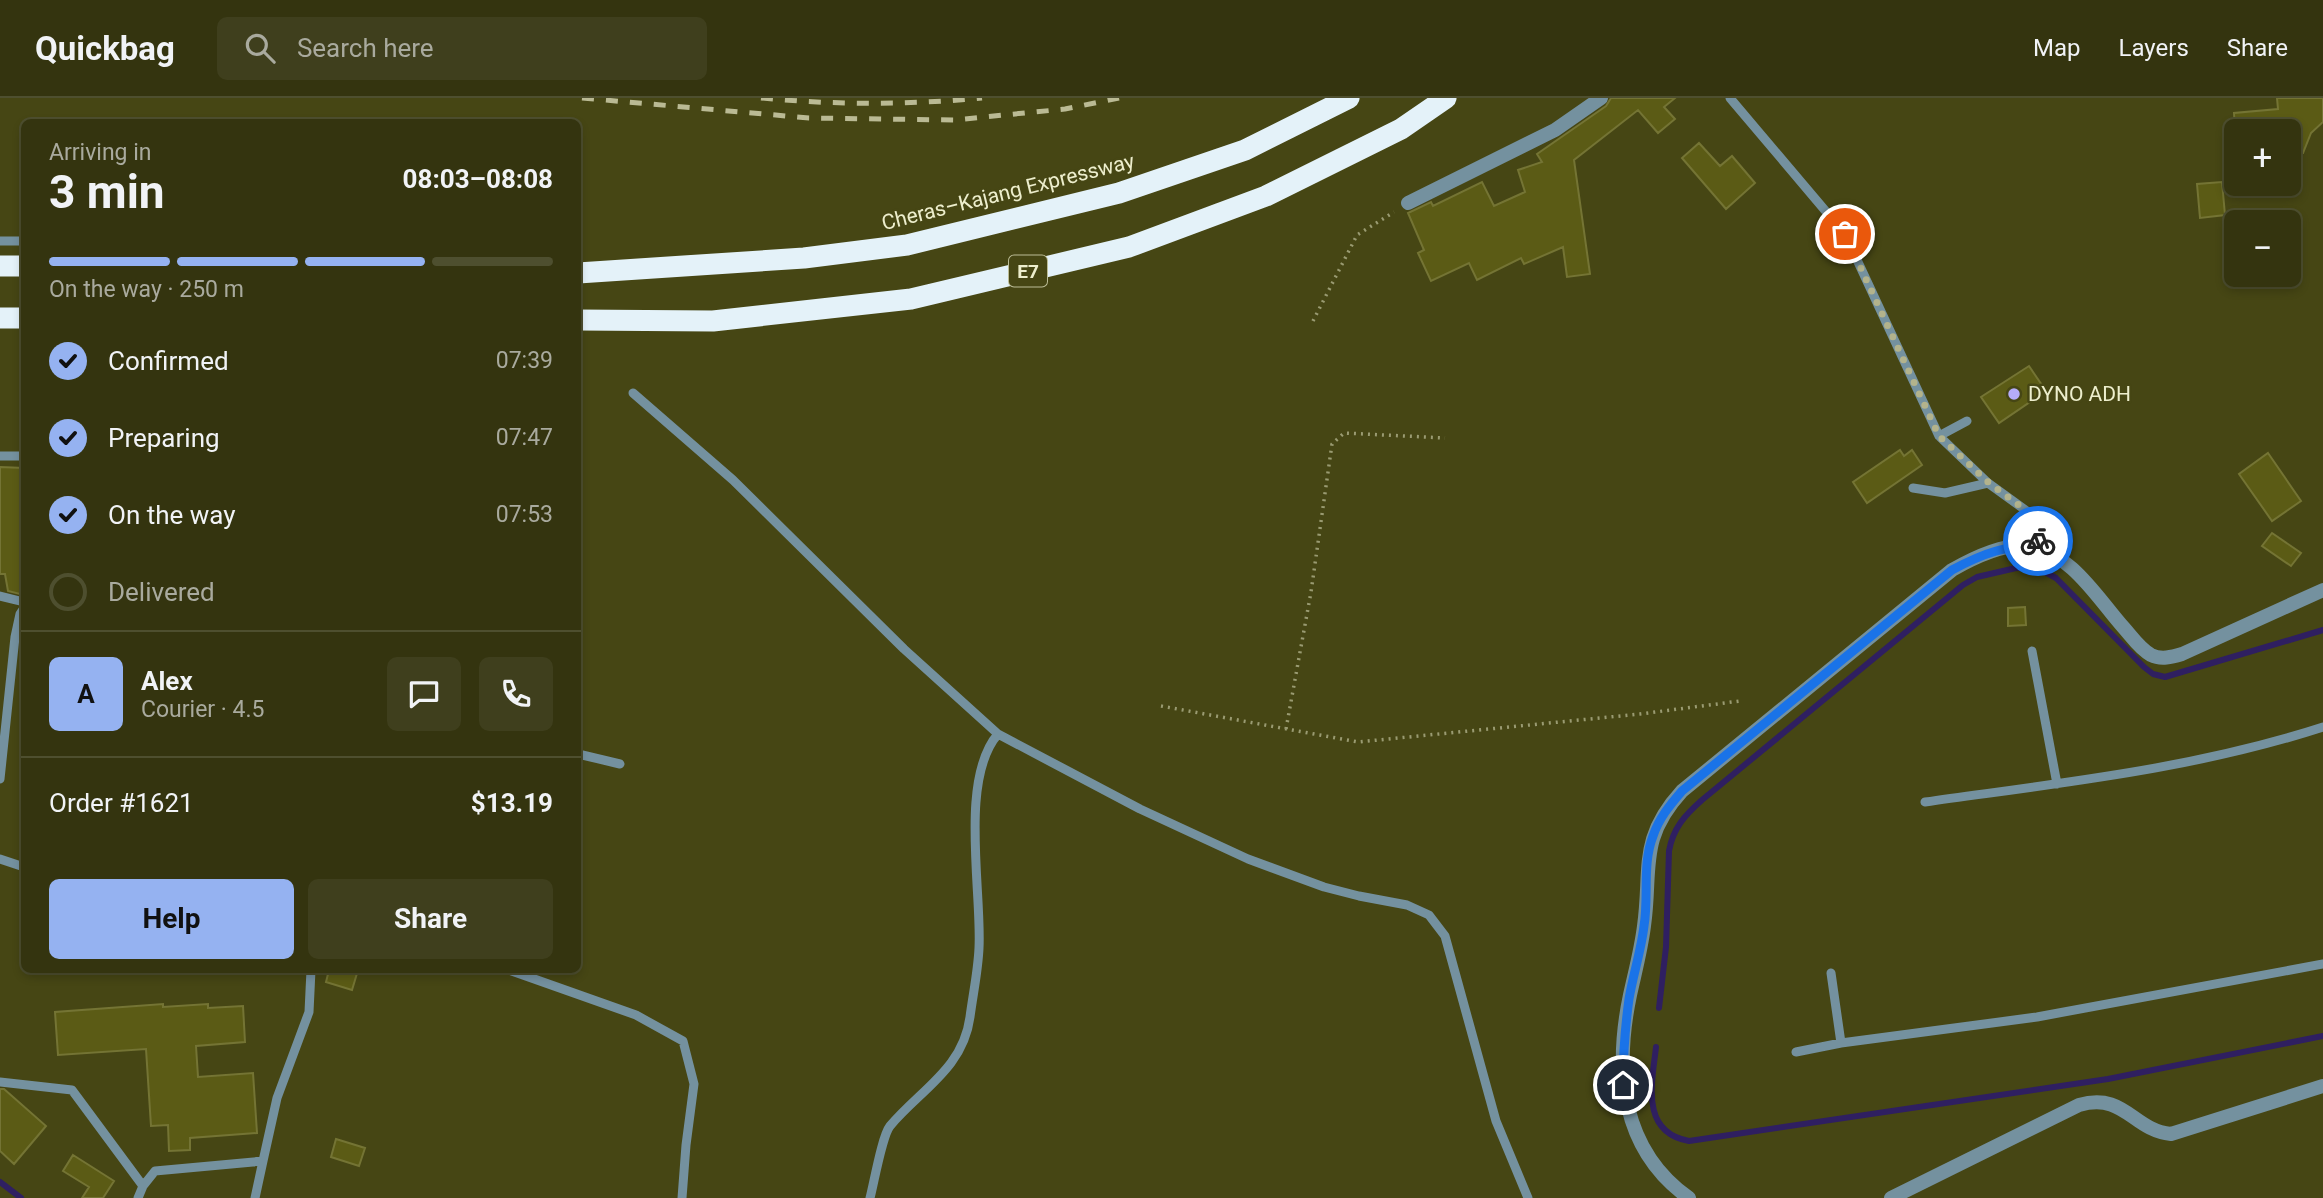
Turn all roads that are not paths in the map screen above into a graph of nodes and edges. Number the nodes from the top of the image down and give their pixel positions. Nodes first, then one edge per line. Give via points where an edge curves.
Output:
1 (1349, 98) edge
2 (1446, 98) edge
3 (1601, 98) edge
4 (1731, 98) edge
5 (1408, 203) road end
6 (0, 241) edge
7 (21, 241) edge
8 (0, 265) edge
9 (21, 266) edge
10 (581, 273) edge
11 (0, 318) edge
12 (21, 318) edge
13 (581, 320) edge
14 (634, 393) dead end
15 (1967, 421) dead end
16 (1939, 436) junction
17 (0, 456) edge
18 (21, 456) edge
19 (1988, 482) junction
20 (1913, 488) dead end
21 (2041, 549) junction
22 (2323, 590) edge
23 (0, 596) edge
24 (21, 601) edge
25 (21, 612) edge
26 (2032, 651) dead end
27 (2323, 727) edge
28 (998, 734) junction
29 (581, 755) edge
30 (620, 764) dead end
31 (0, 779) edge
32 (2057, 784) junction
33 (1925, 802) dead end
34 (0, 859) edge
35 (21, 866) edge
36 (2323, 964) edge
37 (311, 973) edge
38 (517, 973) edge
39 (1830, 973) dead end
40 (1841, 1043) junction
41 (1796, 1052) dead end
42 (0, 1082) edge
43 (2323, 1086) edge
44 (263, 1161) junction
45 (143, 1186) junction
46 (138, 1198) edge
47 (255, 1198) edge
48 (682, 1198) edge
49 (870, 1198) edge
50 (1528, 1198) edge
51 (1689, 1198) edge
52 (1891, 1198) edge

1 - 10 highway, Cheras–Kajang Expressway via 1245,150 1119,193 907,245 804,258
2 - 13 highway, E7 via 1401,129 1266,195 1129,247 911,299 713,321
3 - 5 street via 1555,130
4 - 16 lane via 1845,234
6 - 7 lane
8 - 9 highway
11 - 12 highway
14 - 28 lane via 733,480 904,649
15 - 16 lane
16 - 19 lane
17 - 18 lane
19 - 20 lane via 1945,493
19 - 21 lane via 2028,512
21 - 22 street via 2070,566 2137,643 2161,657 2182,654
21 - 51 street via 2006,549 1952,570 1682,791 1660,819 1648,857 1645,922 1629,998 1623,1085 1645,1152
23 - 24 lane
25 - 31 lane
26 - 32 lane
27 - 32 lane via 2244,750
28 - 49 lane via 981,773 976,811 979,948 969,1022 959,1053 888,1128
28 - 50 lane via 1140,809 1248,859 1324,887 1407,905 1429,915 1444,936 1496,1121
29 - 30 lane
32 - 33 lane
34 - 35 lane
36 - 40 lane via 2037,1017
37 - 44 lane via 309,1012 277,1098
38 - 48 lane via 636,1015 683,1041 694,1084
39 - 40 lane
40 - 41 lane
42 - 45 lane via 72,1090
43 - 52 street via 2171,1134 2152,1129 2116,1105 2090,1102
44 - 45 lane via 155,1171
44 - 47 lane
45 - 46 lane

